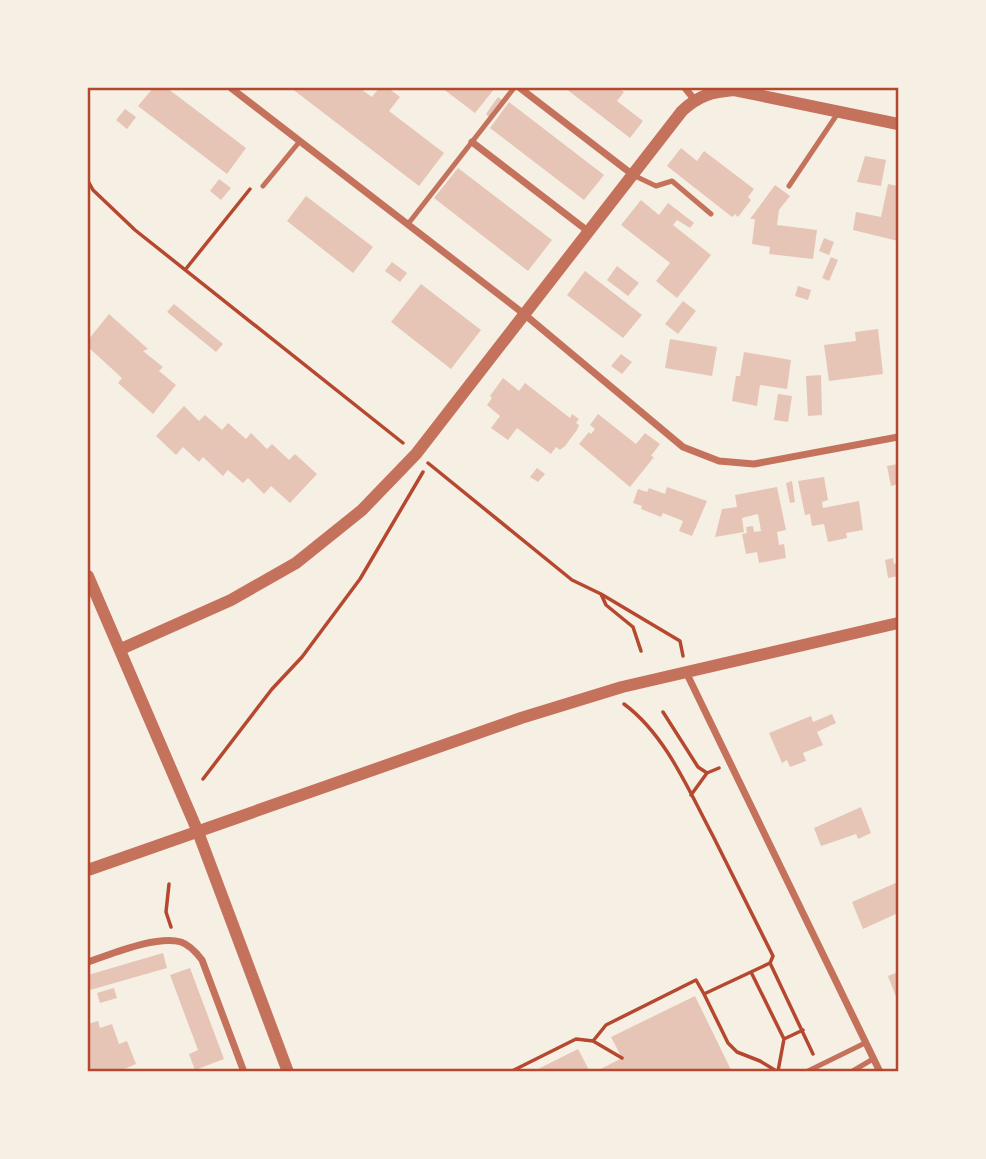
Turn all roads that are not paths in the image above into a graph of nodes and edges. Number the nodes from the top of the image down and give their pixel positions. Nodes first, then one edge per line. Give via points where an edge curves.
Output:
1 (231, 88) edge
2 (514, 88) edge
3 (520, 88) edge
4 (685, 88) edge
5 (711, 90) edge
6 (694, 99) junction
7 (839, 112) junction
8 (898, 124) edge
9 (300, 141) junction
10 (472, 142) junction
11 (633, 175) junction
12 (263, 186) road end
13 (789, 186) dead end
14 (711, 214) dead end
15 (408, 224) junction
16 (589, 232) junction
17 (524, 314) junction
18 (898, 437) edge
19 (88, 576) edge
20 (898, 623) edge
21 (121, 649) junction
22 (685, 671) junction
23 (198, 832) junction
24 (88, 870) edge
25 (88, 962) edge
26 (865, 1043) junction
27 (873, 1059) junction
28 (244, 1072) edge
29 (288, 1072) edge
30 (806, 1072) edge
31 (851, 1072) edge
32 (880, 1072) edge

1 - 9 street
2 - 10 lane
3 - 11 street
4 - 6 street
5 - 6 street
5 - 7 street via 734,90
6 - 11 street
7 - 8 street
7 - 13 lane
9 - 12 lane
9 - 15 street
10 - 15 lane
10 - 16 street
11 - 14 lane via 656,186 672,181
11 - 16 street
15 - 17 street
16 - 17 street
17 - 18 street via 683,447 719,461 754,464
17 - 21 street via 416,454 362,510 296,563 231,600
19 - 21 street
20 - 22 street
21 - 23 street
22 - 23 street via 521,718
22 - 26 street
23 - 24 street
23 - 29 street
25 - 28 street via 162,940 192,948 202,960
26 - 27 street
26 - 30 lane
27 - 31 lane
27 - 32 street

